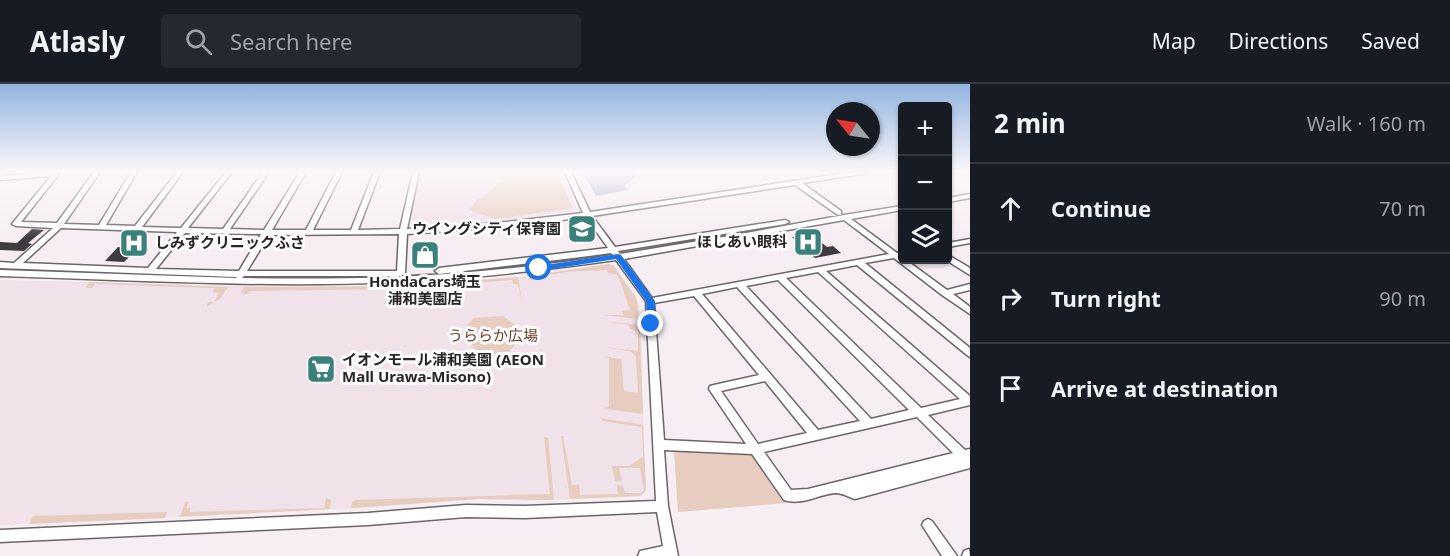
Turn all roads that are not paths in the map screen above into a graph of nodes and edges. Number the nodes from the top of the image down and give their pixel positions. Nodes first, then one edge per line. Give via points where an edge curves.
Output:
1 (40, 194) edge
2 (81, 194) edge
3 (120, 194) edge
4 (163, 194) edge
5 (212, 194) edge
6 (251, 194) edge
7 (289, 194) edge
8 (328, 194) edge
9 (369, 194) edge
10 (412, 194) edge
11 (578, 194) edge
12 (717, 194) edge
13 (812, 194) edge
14 (970, 196) edge
15 (952, 199) edge
16 (898, 203) edge
17 (898, 209) edge
18 (587, 214) junction
19 (841, 215) junction
20 (59, 226) junction
21 (100, 227) junction
22 (136, 228) junction
23 (184, 230) junction
24 (225, 231) junction
25 (404, 231) junction
26 (266, 232) junction
27 (309, 232) junction
28 (354, 232) junction
29 (970, 241) edge
30 (952, 244) edge
31 (615, 253) junction
32 (898, 253) edge
33 (898, 254) edge
34 (952, 260) edge
35 (858, 262) junction
36 (911, 264) edge
37 (0, 265) edge
38 (16, 266) junction
39 (819, 269) junction
40 (151, 270) junction
41 (970, 272) edge
42 (0, 273) edge
43 (400, 273) junction
44 (780, 276) junction
45 (239, 277) junction
46 (739, 284) junction
47 (970, 287) edge
48 (696, 292) junction
49 (945, 292) junction
50 (650, 301) junction
51 (970, 311) edge
52 (970, 353) edge
53 (767, 377) junction
54 (970, 401) edge
55 (921, 412) junction
56 (869, 424) junction
57 (816, 436) junction
58 (658, 445) junction
59 (756, 449) junction
60 (968, 461) edge
61 (662, 506) junction
62 (928, 525) dead end
63 (0, 536) edge
64 (670, 554) edge
65 (645, 556) edge
66 (950, 556) edge

1 - 20 street via 16,224
2 - 20 street
3 - 21 street
4 - 22 street
5 - 23 street
6 - 24 street
7 - 26 street
8 - 27 street
9 - 28 street
10 - 25 street
11 - 18 street
12 - 18 street
13 - 19 street
14 - 15 street
16 - 19 street
17 - 19 street
18 - 25 street via 502,225
18 - 31 street
19 - 31 street
19 - 32 street
20 - 21 street
20 - 38 street
21 - 22 street
22 - 23 street
23 - 24 street
23 - 40 street
24 - 26 street
25 - 28 street
25 - 43 street
26 - 27 street
26 - 45 street
27 - 28 street
29 - 30 street
31 - 43 street
31 - 45 street via 539,268 457,276 330,282
31 - 50 street
33 - 35 street
34 - 41 street
35 - 39 street
35 - 52 street
36 - 49 street
37 - 38 street
38 - 40 street
39 - 44 street
39 - 54 street
40 - 45 street
42 - 45 street
43 - 45 street
44 - 46 street
44 - 55 street
46 - 48 street
46 - 56 street
47 - 49 street
48 - 50 street
48 - 53 street
49 - 51 street
50 - 58 street
53 - 57 street
53 - 59 street via 714,389
54 - 55 street
55 - 56 street
55 - 60 street
56 - 57 street
57 - 59 street
58 - 59 street
58 - 61 street
59 - 60 street via 788,496 837,488 855,493
61 - 63 street via 466,511
61 - 64 street
62 - 66 street
64 - 65 street

